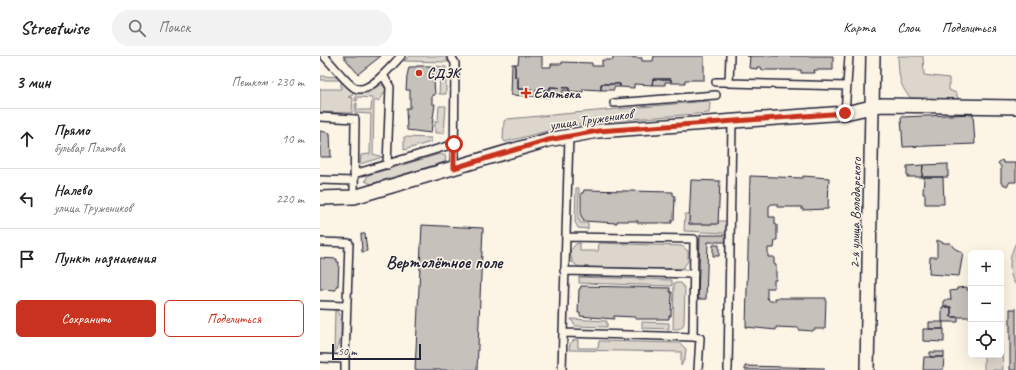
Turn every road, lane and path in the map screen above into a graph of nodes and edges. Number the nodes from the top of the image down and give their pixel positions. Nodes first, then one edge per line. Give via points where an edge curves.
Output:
1 (324, 56) edge
2 (401, 56) edge
3 (451, 56) edge
4 (730, 56) edge
5 (849, 56) edge
6 (873, 56) edge
7 (382, 75) junction
8 (716, 82) dead end
9 (729, 82) junction
10 (847, 86) junction
11 (716, 94) dead end
12 (614, 103) dead end
13 (873, 106) junction
14 (1016, 108) edge
15 (845, 113) junction
16 (320, 117) edge
17 (732, 123) junction
18 (568, 137) junction
19 (454, 144) junction
20 (387, 164) junction
21 (454, 168) junction
22 (354, 178) junction
23 (320, 180) edge
24 (354, 197) junction
25 (320, 198) edge
26 (566, 237) junction
27 (320, 242) edge
28 (564, 271) junction
29 (694, 274) junction
30 (320, 305) edge
31 (346, 306) junction
32 (563, 333) junction
33 (693, 338) junction
34 (320, 358) edge
35 (345, 359) junction
36 (345, 370) edge
37 (562, 370) edge
38 (698, 370) edge
39 (728, 370) edge
40 (867, 370) edge

1 - 7 lane via 355,88 365,88
2 - 7 lane
3 - 19 lane via 455,63
4 - 9 lane
5 - 10 lane
6 - 13 street, 2-я улица Володарского
7 - 20 lane via 390,87
8 - 9 lane
9 - 10 lane
10 - 15 lane
11 - 12 lane
13 - 14 street, улица Тружеников
13 - 15 street, улица Тружеников
13 - 40 street, 2-я улица Володарского
15 - 17 street, улица Тружеников
16 - 22 lane via 356,119
17 - 18 street, улица Тружеников via 598,131
17 - 39 lane
18 - 21 street, улица Тружеников via 548,140
18 - 26 lane
19 - 20 lane
19 - 21 lane
20 - 22 lane
21 - 24 street, улица Тружеников
22 - 23 lane
22 - 24 lane
24 - 25 street, улица Тружеников
26 - 28 lane
26 - 29 lane via 694,239
27 - 31 lane via 349,242
28 - 29 lane
28 - 32 lane
29 - 33 lane
30 - 31 lane
31 - 35 lane
32 - 33 lane
32 - 37 lane
33 - 38 lane via 700,338
34 - 35 lane
35 - 36 lane

